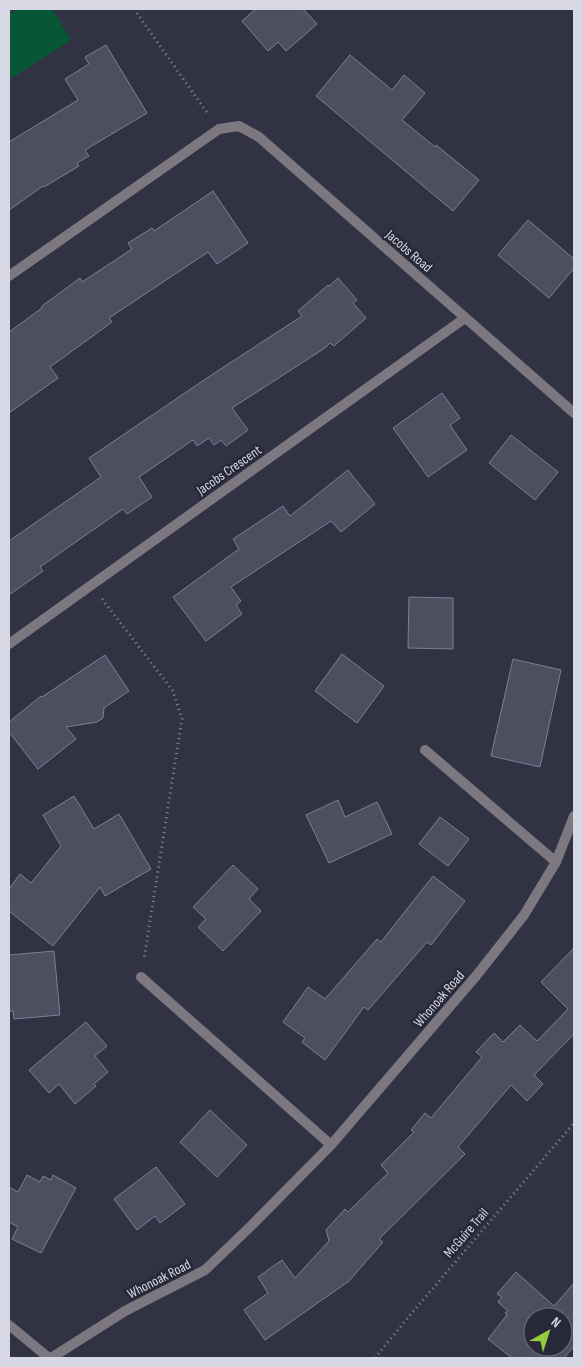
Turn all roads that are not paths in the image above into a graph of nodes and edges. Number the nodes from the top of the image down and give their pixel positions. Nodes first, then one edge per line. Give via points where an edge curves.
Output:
1 (9, 276) edge
2 (466, 318) junction
3 (574, 413) edge
4 (9, 644) edge
5 (425, 750) dead end
6 (574, 816) edge
7 (556, 862) junction
8 (141, 977) road end
9 (331, 1145) junction
10 (9, 1325) edge
11 (50, 1358) edge

1 - 2 street, Jacobs Road via 219,129 238,126 258,137
2 - 3 street, Jacobs Road
2 - 4 street, Jacobs Crescent
5 - 7 street
6 - 7 street, Whonoak Road
7 - 9 street, Whonoak Road via 524,915 476,976
8 - 9 street
9 - 11 street, Whonoak Road via 205,1270 125,1311
10 - 11 street

